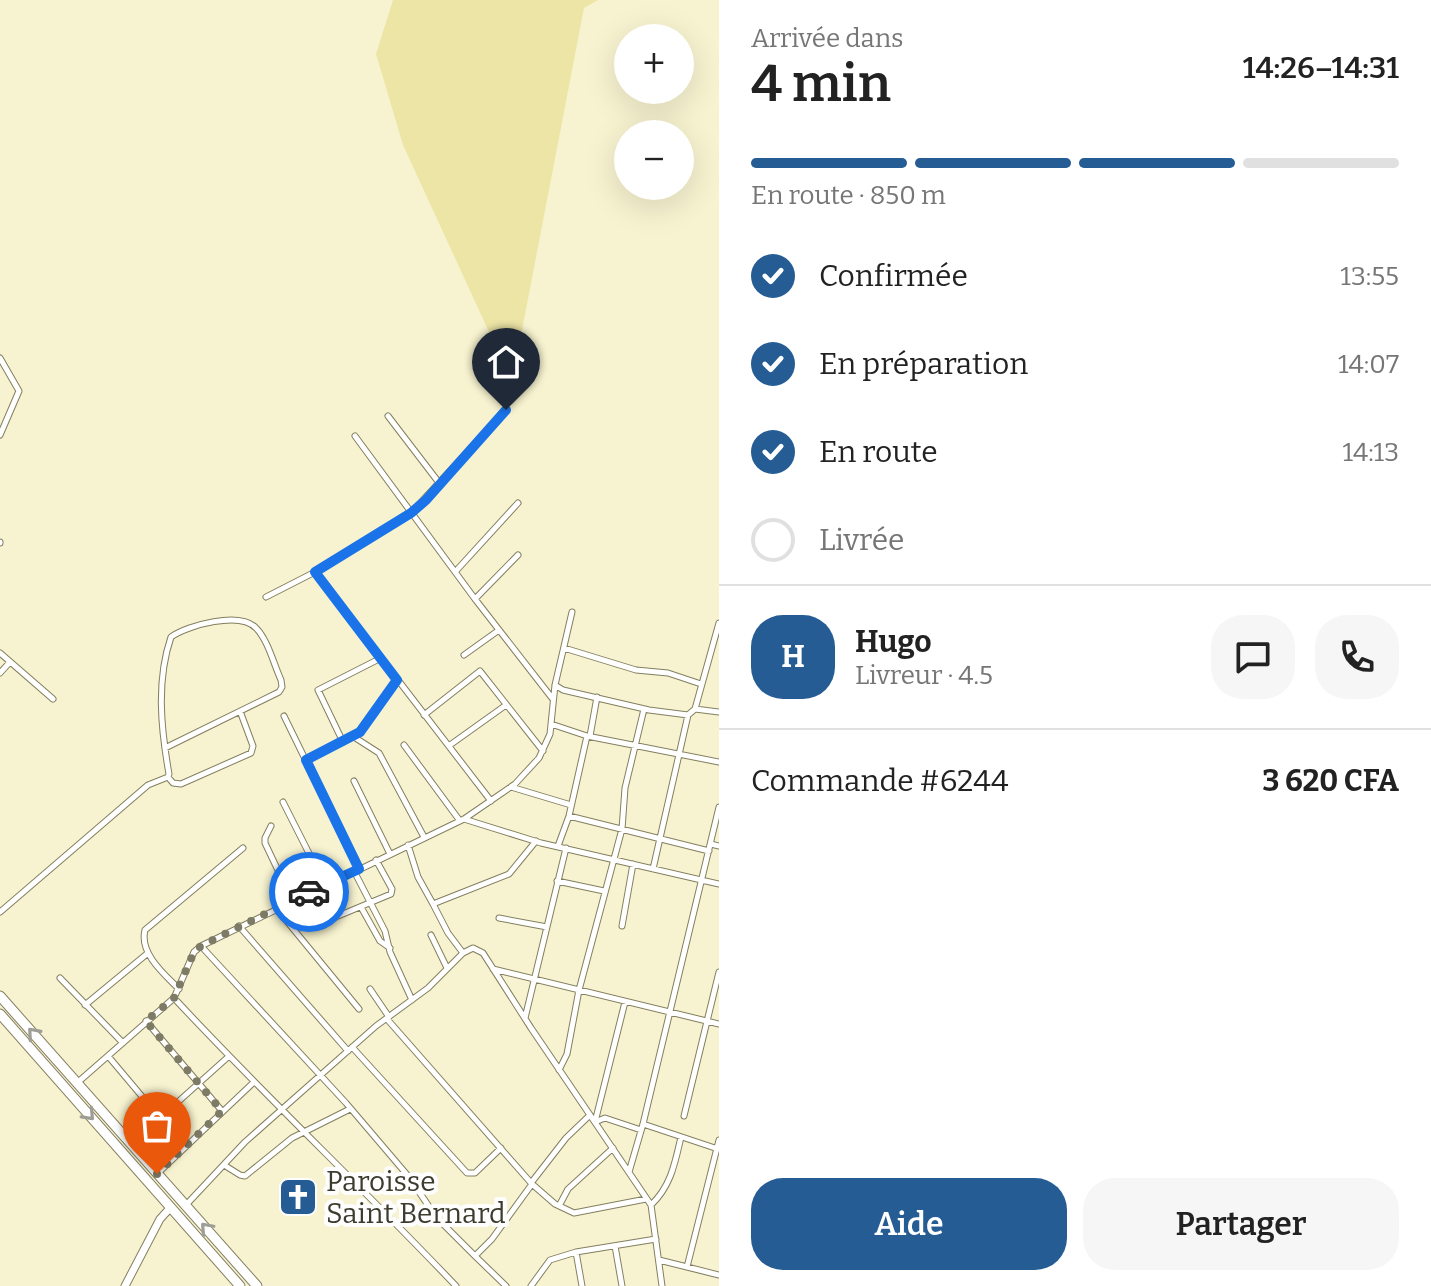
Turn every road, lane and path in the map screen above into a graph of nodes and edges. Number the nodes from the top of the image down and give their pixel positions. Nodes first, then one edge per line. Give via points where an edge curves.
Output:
1 (0, 358) edge
2 (506, 410) dead end
3 (388, 416) dead end
4 (0, 435) edge
5 (355, 436) dead end
6 (440, 484) junction
7 (518, 503) dead end
8 (411, 513) junction
9 (518, 555) dead end
10 (315, 572) junction
11 (455, 572) junction
12 (266, 597) dead end
13 (475, 599) junction
14 (572, 612) dead end
15 (719, 623) edge
16 (499, 630) junction
17 (564, 648) junction
18 (0, 653) edge
19 (464, 655) dead end
20 (381, 658) junction
21 (10, 662) junction
22 (0, 673) edge
23 (397, 680) junction
24 (701, 684) junction
25 (555, 685) junction
26 (597, 697) junction
27 (53, 699) dead end
28 (553, 699) junction
29 (506, 705) junction
30 (644, 709) junction
31 (695, 709) junction
32 (240, 711) junction
33 (719, 712) edge
34 (424, 715) junction
35 (688, 715) junction
36 (284, 716) dead end
37 (551, 724) junction
38 (588, 736) junction
39 (354, 737) junction
40 (343, 742) junction
41 (404, 745) dead end
42 (450, 745) junction
43 (634, 747) junction
44 (165, 748) junction
45 (543, 751) junction
46 (680, 755) junction
47 (306, 760) junction
48 (719, 762) edge
49 (168, 777) junction
50 (354, 781) dead end
51 (510, 787) junction
52 (491, 801) junction
53 (283, 802) dead end
54 (571, 805) junction
55 (719, 807) edge
56 (569, 816) junction
57 (462, 820) junction
58 (271, 826) dead end
59 (622, 829) junction
60 (424, 837) junction
61 (660, 839) junction
62 (536, 841) junction
63 (711, 844) junction
64 (408, 845) junction
65 (558, 846) junction
66 (719, 846) edge
67 (243, 848) dead end
68 (566, 848) junction
69 (709, 851) junction
70 (390, 854) junction
71 (376, 860) junction
72 (614, 860) junction
73 (633, 864) junction
74 (653, 869) junction
75 (357, 870) junction
76 (702, 880) junction
77 (557, 881) junction
78 (719, 884) edge
79 (324, 886) junction
80 (604, 891) junction
81 (292, 900) junction
82 (371, 903) junction
83 (433, 904) junction
84 (361, 907) junction
85 (276, 908) junction
86 (0, 912) edge
87 (499, 918) dead end
88 (239, 926) junction
89 (622, 926) dead end
90 (547, 927) junction
91 (431, 935) dead end
92 (201, 946) junction
93 (390, 948) junction
94 (148, 953) junction
95 (463, 953) junction
96 (447, 968) junction
97 (492, 969) junction
98 (719, 972) edge
99 (60, 978) dead end
100 (535, 979) junction
101 (179, 989) junction
102 (370, 989) dead end
103 (579, 990) junction
104 (0, 996) edge
105 (174, 998) junction
106 (412, 1000) junction
107 (625, 1002) junction
108 (85, 1005) junction
109 (359, 1009) dead end
110 (670, 1011) junction
111 (0, 1014) edge
112 (388, 1018) junction
113 (525, 1018) junction
114 (146, 1021) junction
115 (707, 1021) junction
116 (719, 1024) edge
117 (123, 1043) junction
118 (350, 1049) junction
119 (108, 1056) junction
120 (228, 1057) junction
121 (559, 1070) junction
122 (320, 1077) junction
123 (254, 1082) junction
124 (77, 1083) junction
125 (199, 1083) junction
126 (350, 1109) junction
127 (282, 1110) junction
128 (222, 1111) junction
129 (590, 1115) junction
130 (684, 1116) dead end
131 (161, 1119) junction
132 (595, 1122) junction
133 (642, 1127) junction
134 (304, 1130) junction
135 (681, 1137) junction
136 (719, 1140) edge
137 (131, 1144) junction
138 (501, 1148) junction
139 (613, 1148) junction
140 (718, 1149) edge
141 (224, 1165) junction
142 (629, 1173) junction
143 (157, 1174) junction
144 (532, 1184) junction
145 (709, 1186) junction
146 (719, 1188) edge
147 (646, 1199) junction
148 (186, 1205) junction
149 (651, 1205) junction
150 (559, 1206) junction
151 (171, 1207) junction
152 (656, 1239) junction
153 (615, 1246) junction
154 (576, 1252) junction
155 (475, 1256) junction
156 (659, 1260) junction
157 (687, 1267) junction
158 (719, 1275) edge
159 (125, 1286) edge
160 (240, 1286) edge
161 (257, 1286) edge
162 (456, 1286) edge
163 (506, 1286) edge
164 (531, 1286) edge
165 (582, 1286) edge
166 (622, 1286) edge
167 (662, 1286) edge

1 - 4 street via 19,391
2 - 6 street
3 - 6 street
5 - 8 street
6 - 8 street
7 - 11 street
8 - 10 street
8 - 11 street
9 - 13 street
10 - 12 street
10 - 20 street
11 - 13 street
13 - 16 street
14 - 17 street
15 - 24 street
16 - 19 street
16 - 28 street
17 - 24 street
17 - 25 street
18 - 21 street
20 - 23 street
20 - 40 street via 318,690
21 - 22 street
21 - 27 street
23 - 34 street
23 - 39 street
24 - 31 street
25 - 26 street
25 - 28 street
26 - 30 street
26 - 38 street
28 - 37 street
29 - 34 street via 480,671
29 - 42 street
29 - 45 street
30 - 35 street
30 - 43 street
31 - 33 street
31 - 35 street
32 - 44 street
32 - 44 street via 282,687 256,628 219,620 177,633 169,640 161,695
32 - 49 street via 251,753 181,784
34 - 42 street
35 - 46 street
36 - 47 street
37 - 38 street
37 - 45 street
38 - 43 street
38 - 54 street
39 - 40 street
39 - 60 street via 379,753
40 - 47 street
41 - 57 street
42 - 52 street
43 - 46 street
43 - 59 street
44 - 49 street
45 - 51 street
46 - 48 street
46 - 61 street
47 - 75 street
49 - 86 street via 148,785
50 - 70 street
51 - 52 street
51 - 54 street
52 - 57 street
53 - 79 street
54 - 56 street
55 - 63 street
56 - 59 street
56 - 65 street
57 - 60 street
57 - 62 street
58 - 81 street via 265,843
59 - 61 street
59 - 72 street
60 - 64 street
61 - 69 street
61 - 74 street
62 - 65 street
62 - 83 street via 509,874
63 - 66 street
63 - 69 street
64 - 70 street
64 - 83 street
65 - 68 street
67 - 94 street via 145,930
68 - 72 street
68 - 77 street
69 - 76 street
70 - 71 street
71 - 75 street
71 - 82 street via 392,892
72 - 73 street
72 - 80 street
73 - 74 street
73 - 89 street
74 - 76 street
75 - 79 street
75 - 82 street
76 - 78 street
76 - 110 street
77 - 80 street
77 - 90 street
79 - 81 street
79 - 84 street via 335,916
80 - 103 street
81 - 85 street
82 - 84 street
82 - 93 street
83 - 95 street
84 - 93 street via 380,941
85 - 88 street
85 - 109 street
87 - 90 street
88 - 92 street
88 - 118 street
90 - 100 street
91 - 96 street
92 - 101 street
92 - 122 street
93 - 106 street
94 - 101 street
94 - 108 street
95 - 96 street
95 - 97 street via 478,949
96 - 106 street
97 - 100 street
97 - 113 street
98 - 115 street
99 - 108 street
100 - 103 street
100 - 113 street
101 - 105 street
102 - 112 street
103 - 107 street
103 - 121 street
124 -> 104 main road
105 - 114 street
105 - 120 street
106 - 112 street
107 - 110 street
107 - 132 street
108 - 117 street
110 - 115 street
110 - 133 street
111 -> 151 main road
112 - 118 street
112 - 138 street
113 - 121 street
114 - 117 street
114 - 125 street
115 - 116 street
115 - 130 street
117 - 119 street
118 - 122 street
118 - 138 street via 467,1173 475,1173
119 - 124 street
119 - 131 street
120 - 123 street
120 - 125 street
121 - 129 street
122 - 126 street
122 - 127 street
123 - 127 street
123 - 128 street
124 - 137 main road
125 - 128 street
125 - 131 street
126 - 134 street
126 - 155 street via 436,1217
127 - 134 street
127 - 141 street
128 - 143 street
129 - 132 street
129 - 144 street
131 - 137 street
132 - 133 street via 605,1118
132 - 139 street
133 - 135 street
133 - 142 street
134 - 141 street via 245,1176
134 - 162 street
135 - 140 street
135 - 149 street via 667,1186
136 - 140 street
137 - 143 main road
138 - 144 street
139 - 142 street
139 - 150 street via 568,1189
140 - 145 street
141 - 148 street
142 - 147 street
143 - 148 main road
144 - 150 street
144 - 155 street
145 - 146 street
145 - 157 street
147 - 149 street
147 - 150 street via 574,1213
161 -> 148 main road
149 - 152 street
151 - 159 street
151 - 160 main road
152 - 153 street
152 - 156 street
153 - 154 street
153 - 166 street
154 - 164 street via 550,1260
154 - 165 street
155 - 163 street
156 - 157 street
156 - 167 street
157 - 158 street

